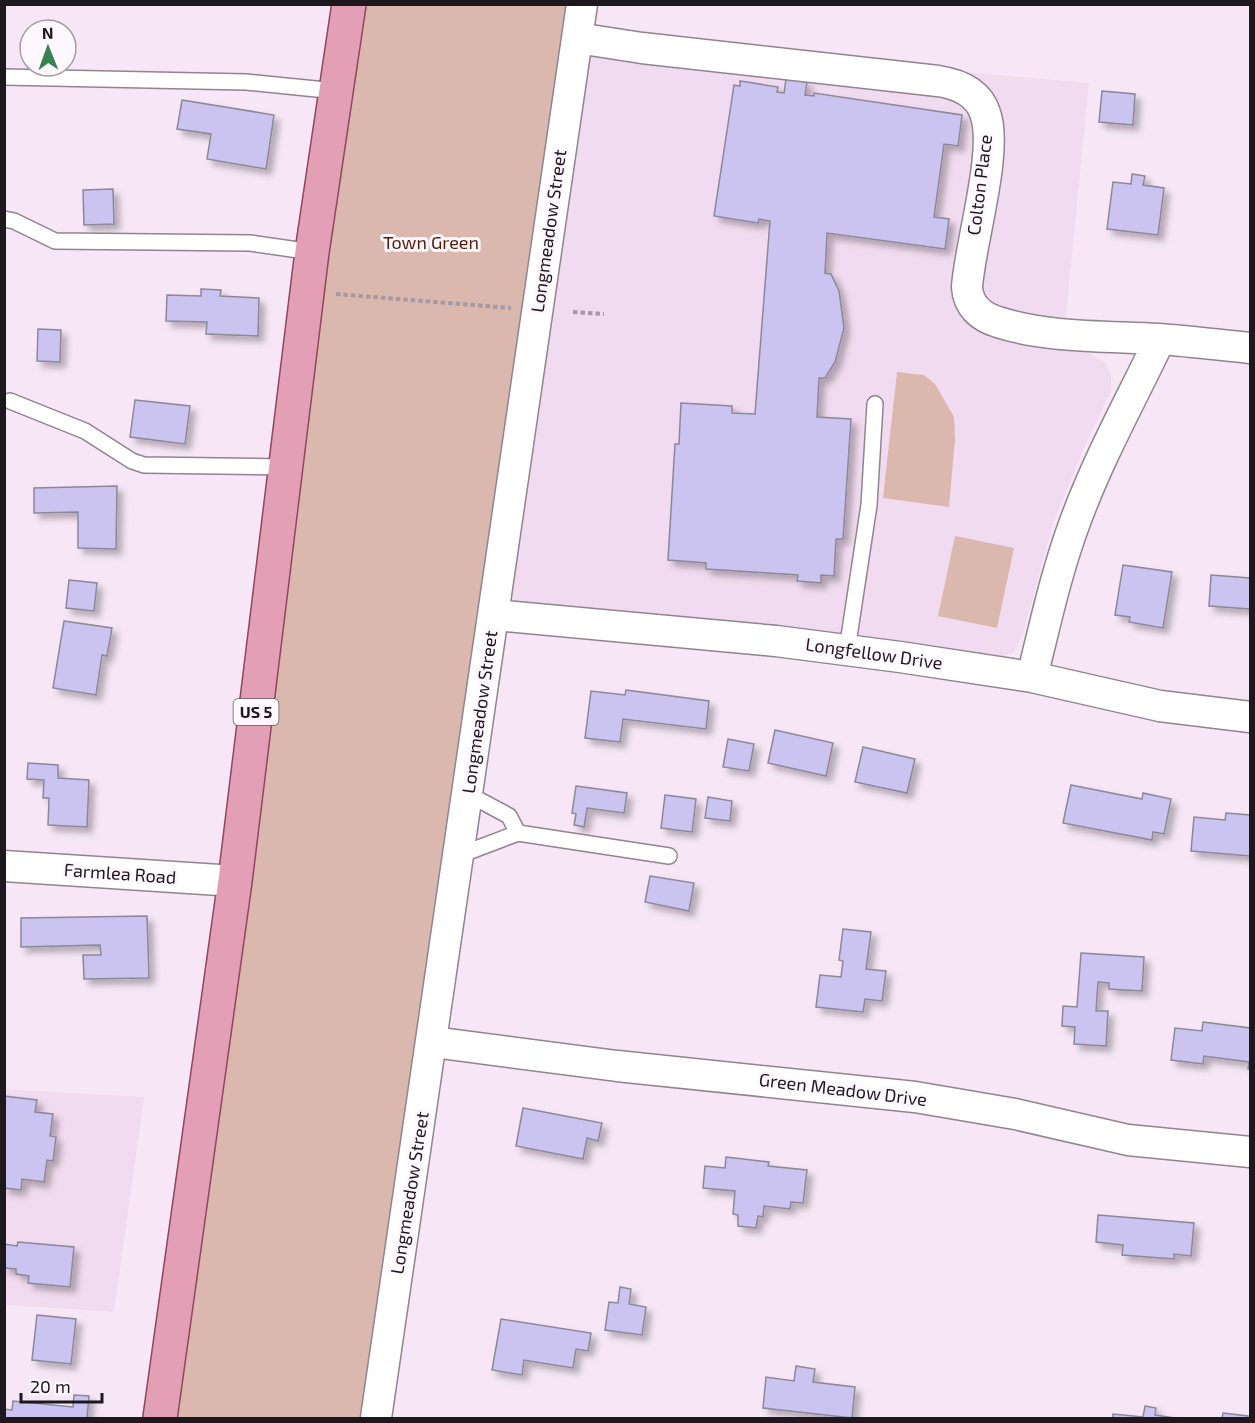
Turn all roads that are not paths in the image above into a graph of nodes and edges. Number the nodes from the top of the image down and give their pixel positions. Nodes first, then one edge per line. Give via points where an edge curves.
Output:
1 (349, 4) edge
2 (582, 4) edge
3 (577, 38) junction
4 (4, 77) edge
5 (336, 91) junction
6 (4, 219) edge
7 (312, 252) junction
8 (1160, 339) junction
9 (1251, 348) edge
10 (10, 401) dead end
11 (875, 404) dead end
12 (286, 467) junction
13 (495, 615) junction
14 (847, 650) junction
15 (1032, 677) junction
16 (1251, 717) edge
17 (468, 794) junction
18 (518, 833) junction
19 (460, 855) junction
20 (669, 856) dead end
21 (4, 866) edge
22 (235, 881) junction
23 (433, 1041) junction
24 (1251, 1152) edge
25 (160, 1419) edge
26 (376, 1419) edge

1 - 5 main road, US 5
2 - 3 street, Longmeadow Street
3 - 8 street, Colton Place via 947,82 961,87 976,98 987,117 988,153 968,271 968,295 973,306 998,322 1013,326 1076,335
3 - 13 street, Longmeadow Street
4 - 5 lane via 235,82
5 - 7 main road, US 5
6 - 7 lane via 14,220 55,241 250,243
7 - 12 main road, US 5
8 - 9 street, Colton Place
8 - 15 street via 1075,523
10 - 12 lane via 85,431 144,465
11 - 14 lane via 869,505
12 - 22 main road, US 5
13 - 14 street, Longfellow Drive
13 - 17 street, Longmeadow Street
14 - 15 street, Longfellow Drive
15 - 16 street, Longfellow Drive via 1160,706
17 - 18 lane via 508,816
17 - 19 street, Longmeadow Street
18 - 19 lane
18 - 20 lane
19 - 23 street, Longmeadow Street
21 - 22 street, Farmlea Road
22 - 25 main road, US 5
23 - 24 street, Green Meadow Drive via 617,1066 915,1097 1015,1114 1128,1140
23 - 26 street, Longmeadow Street

